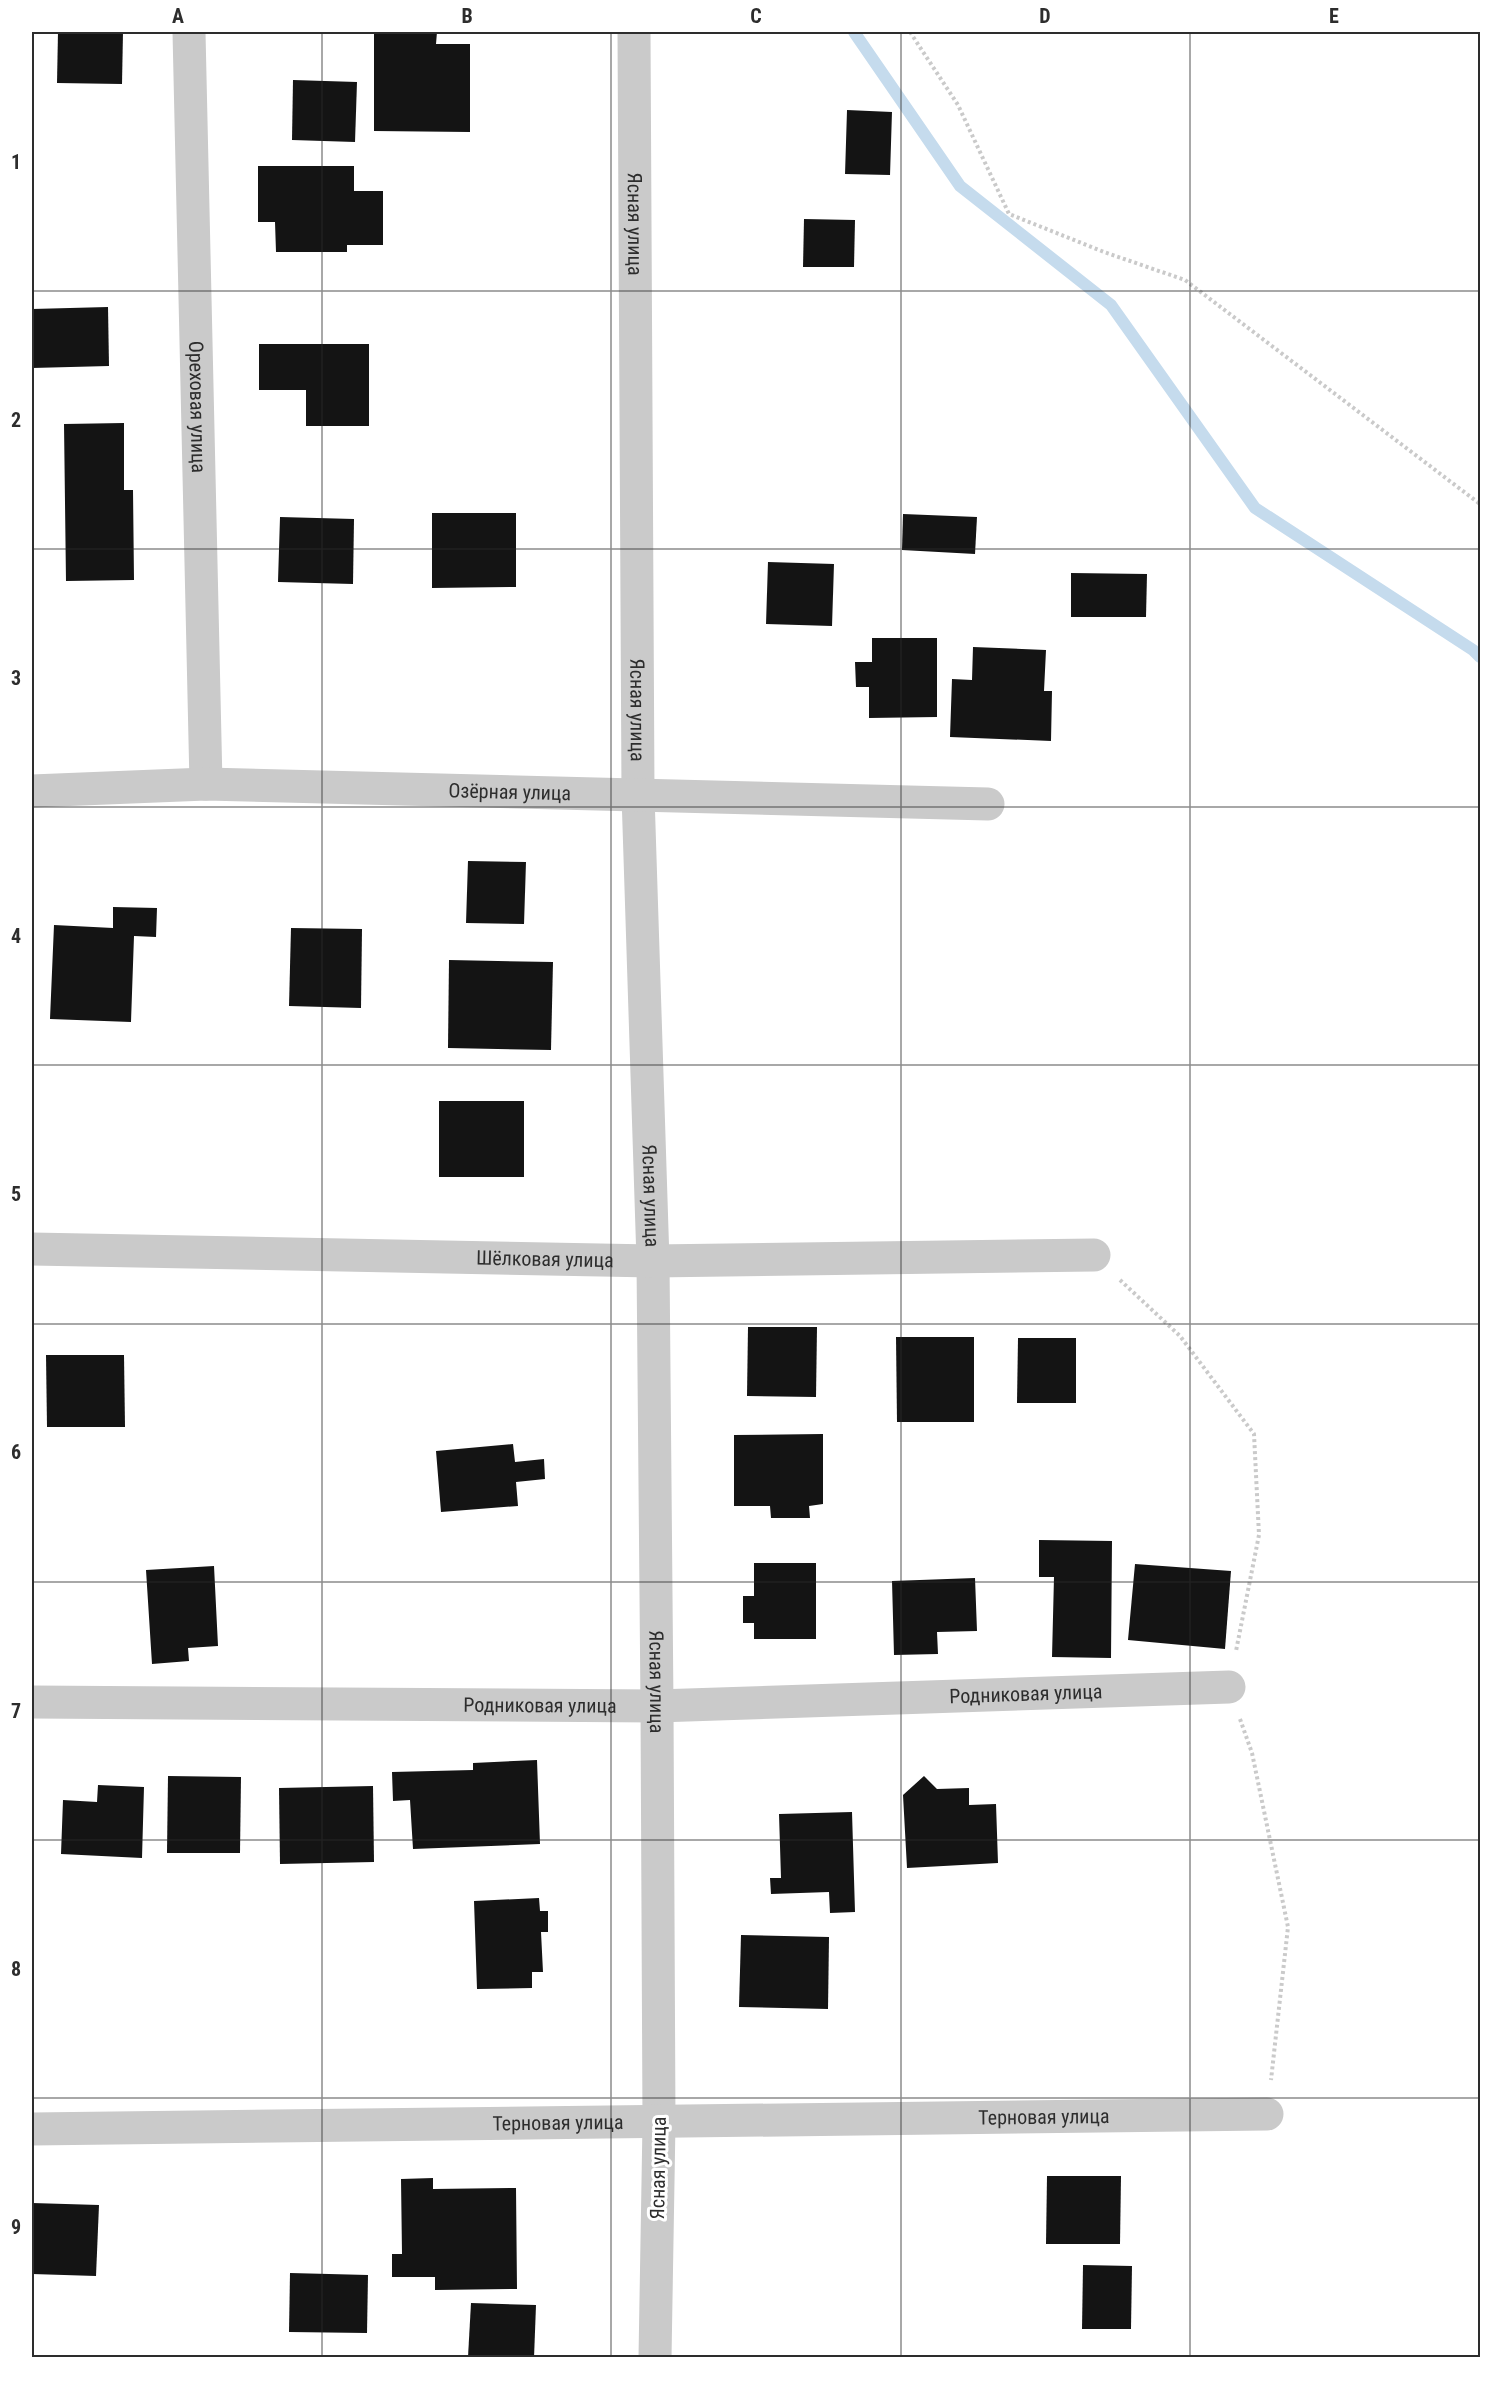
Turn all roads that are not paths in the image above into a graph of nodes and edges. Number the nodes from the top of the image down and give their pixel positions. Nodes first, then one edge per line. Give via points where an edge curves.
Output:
1 (189, 32) edge
2 (635, 33) edge
3 (206, 784) junction
4 (32, 791) edge
5 (638, 795) junction
6 (988, 804) dead end
7 (32, 1249) edge
8 (1094, 1255) road end
9 (653, 1261) junction
10 (1229, 1687) road end
11 (32, 1702) edge
12 (657, 1706) junction
13 (1267, 2114) road end
14 (659, 2123) junction
15 (32, 2129) edge
16 (655, 2358) edge

1 - 3 street, Ореховая улица
2 - 5 street, Ясная улица
3 - 4 street, Озёрная улица
3 - 5 street, Озёрная улица
5 - 6 street, Озёрная улица
5 - 9 street, Ясная улица
7 - 9 street, Шёлковая улица
8 - 9 street, Шёлковая улица
9 - 12 street, Ясная улица
10 - 12 street, Родниковая улица
11 - 12 street, Родниковая улица
12 - 14 street, Ясная улица
13 - 14 street, Терновая улица
14 - 15 street, Терновая улица
14 - 16 street, Ясная улица

